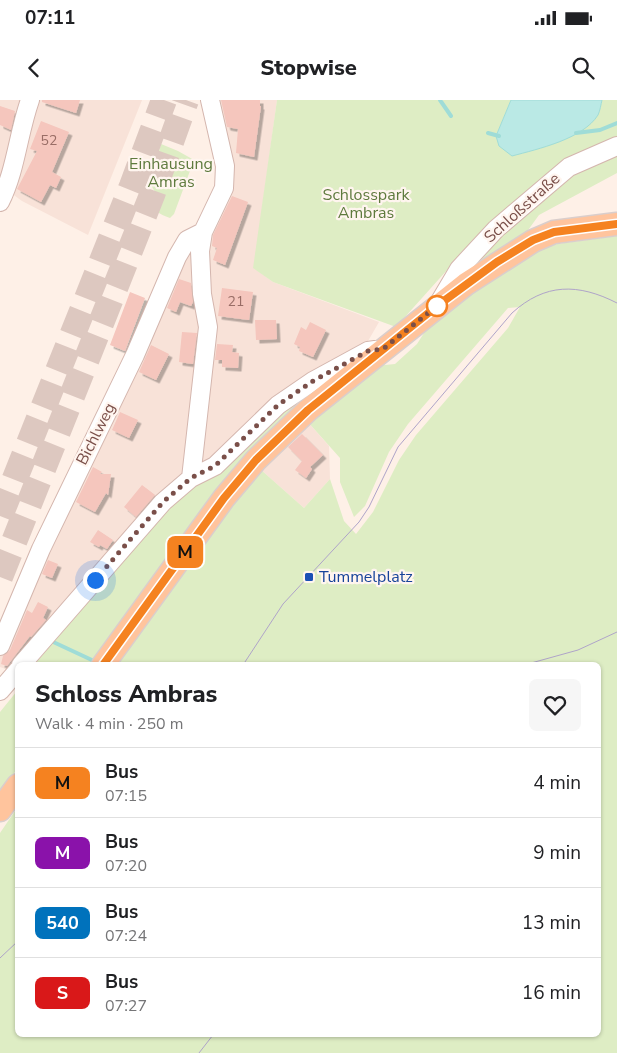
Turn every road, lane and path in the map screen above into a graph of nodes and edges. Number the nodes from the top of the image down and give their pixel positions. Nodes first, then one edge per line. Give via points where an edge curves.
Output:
1 (30, 100) edge
2 (210, 100) edge
3 (617, 146) edge
4 (0, 202) edge
5 (617, 224) edge
6 (203, 232) junction
7 (437, 306) junction
8 (383, 349) junction
9 (191, 478) junction
10 (0, 646) edge
11 (25, 662) edge
12 (105, 662) edge
13 (15, 674) edge
14 (0, 691) edge
15 (15, 789) edge
16 (0, 810) edge

1 - 4 street via 12,174
2 - 6 street, Bichlweg via 226,178
3 - 7 street, Schloßstraße via 569,167 496,229 460,269
5 - 7 main road via 554,232 533,240
6 - 9 street, Bichlweg via 200,270 208,327
6 - 10 street, Bichlweg via 187,240 177,256 135,354 41,549
7 - 8 main road, Schloßstraße
8 - 9 street via 368,351 313,381 278,405 215,466
8 - 12 main road, Schloßstraße via 308,410 243,474
9 - 11 street via 163,502
13 - 14 street
15 - 16 main road

